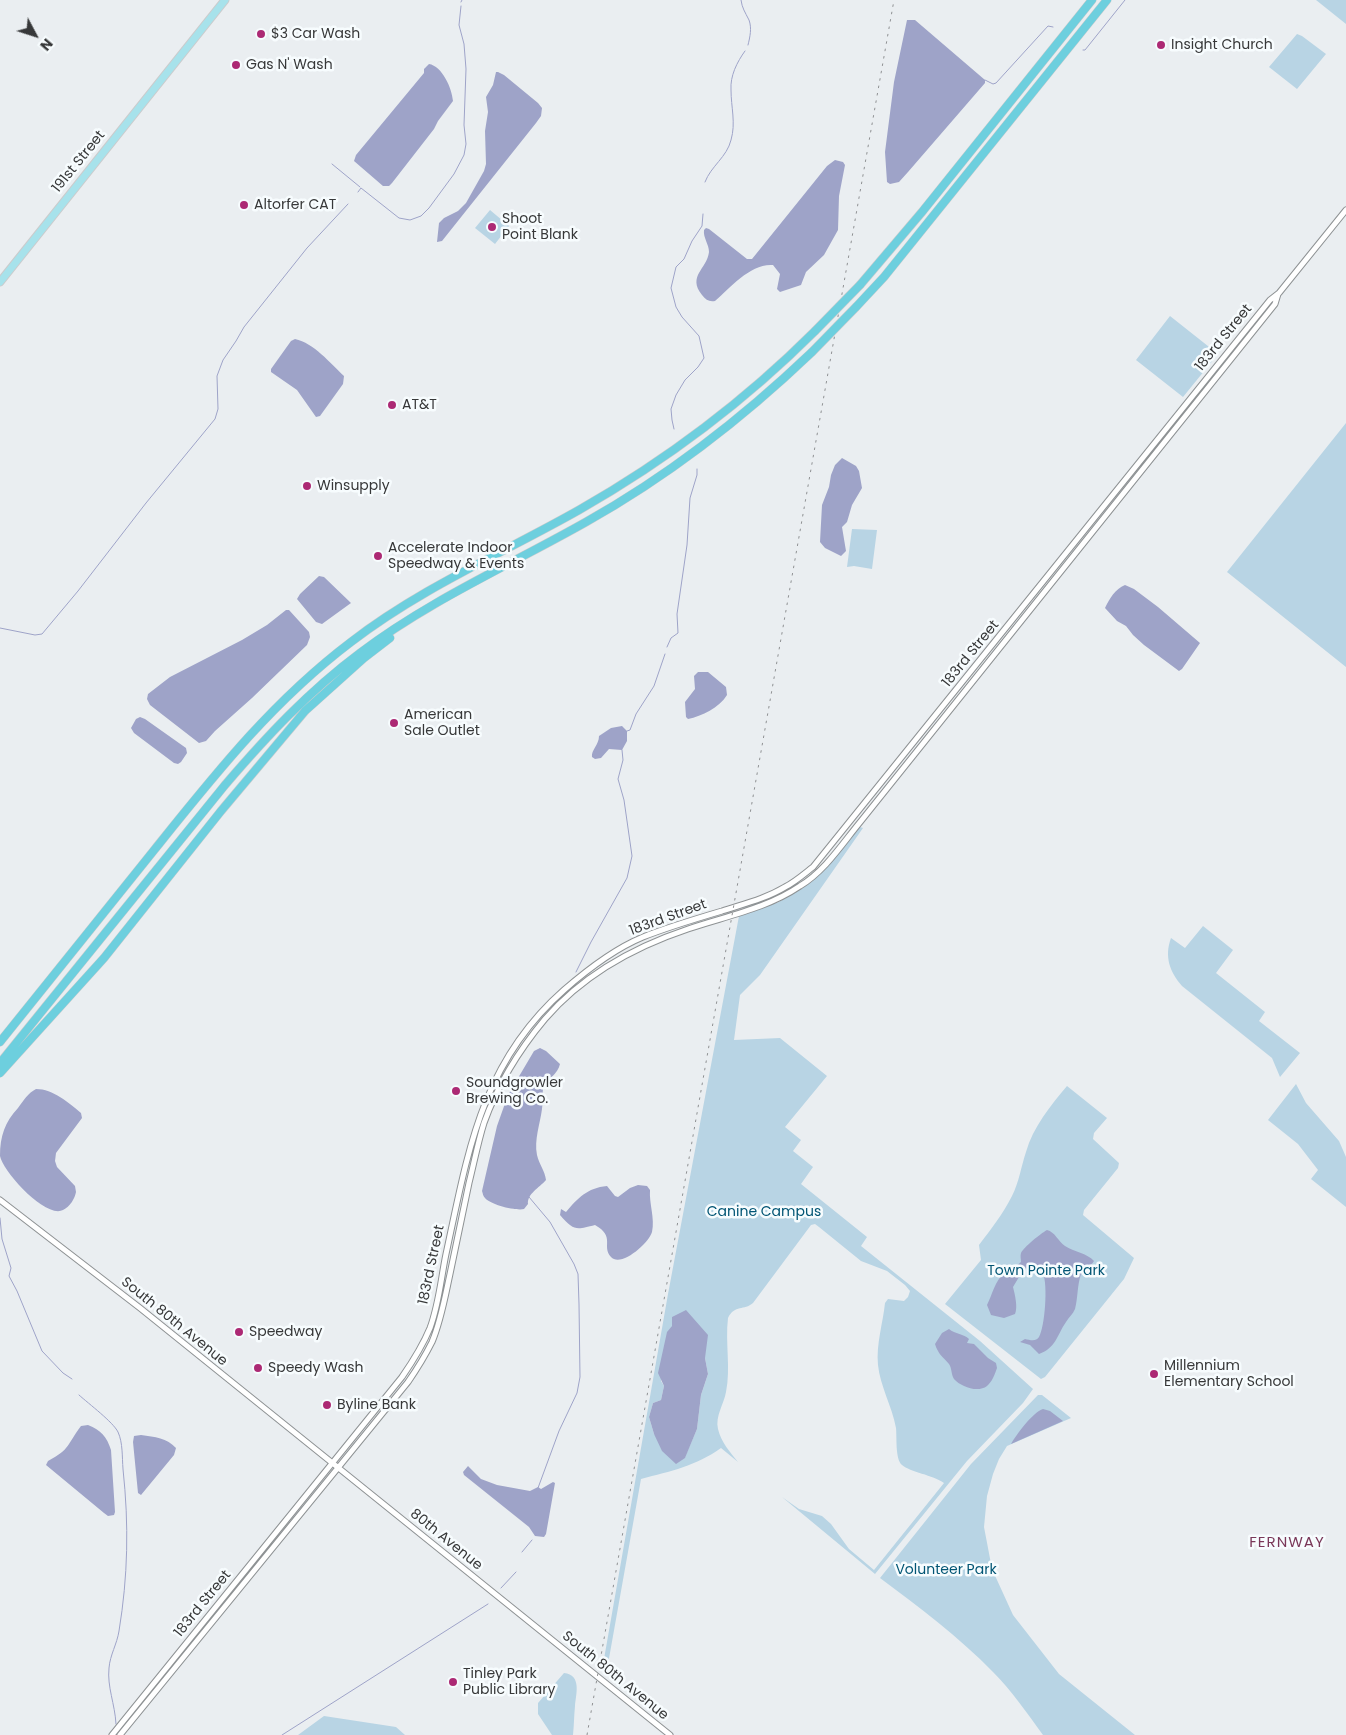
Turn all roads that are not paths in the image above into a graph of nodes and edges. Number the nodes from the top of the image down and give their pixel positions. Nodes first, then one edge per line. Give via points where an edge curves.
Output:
1 (225, 0) edge
2 (1092, 0) edge
3 (1107, 0) edge
4 (1346, 210) edge
5 (0, 282) edge
6 (1279, 293) junction
7 (426, 610) junction
8 (0, 1042) edge
9 (0, 1063) edge
10 (0, 1073) edge
11 (0, 1200) edge
12 (332, 1463) junction
13 (337, 1468) junction
14 (545, 1635) joint
15 (112, 1735) edge
16 (120, 1735) edge
17 (670, 1735) edge

1 - 5 main road, 191st Street
2 - 8 highway, bridge via 860,285 751,391 642,472 394,612 350,642 292,692 252,731 214,776
3 - 7 highway, bridge via 884,277 812,352 742,414 650,484
4 - 6 street, 183rd Street
6 - 12 street, 183rd Street via 1270,300 813,867 771,894 640,938 616,951 570,985 535,1019 500,1071 475,1129 430,1327 418,1354
6 - 13 street, 183rd Street via 1276,304 819,871 802,886 759,908 661,938 626,955 570,994 532,1035 511,1065 484,1123 444,1301 426,1354 408,1382
7 - 9 highway via 359,653 263,741
7 - 10 highway via 364,658 305,711 104,958
11 - 12 street, South 80th Avenue
12 - 13 street, 80th Avenue
12 - 15 street, 183rd Street
13 - 14 street, 80th Avenue
13 - 16 street, 183rd Street
14 - 17 street, South 80th Avenue

